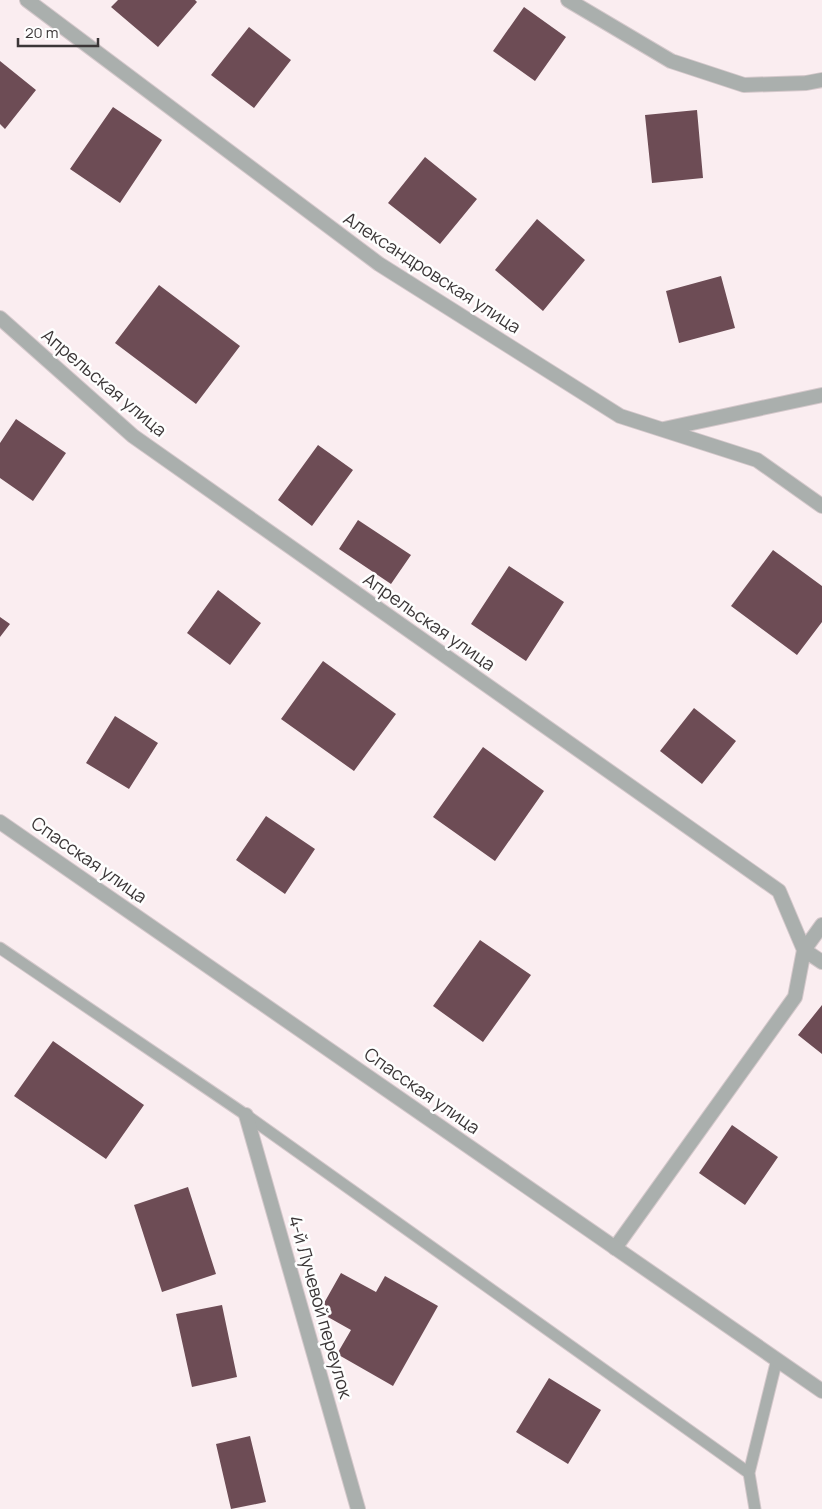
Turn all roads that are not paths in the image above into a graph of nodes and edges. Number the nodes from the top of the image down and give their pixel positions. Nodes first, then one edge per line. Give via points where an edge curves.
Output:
1 (27, 0) edge
2 (568, 0) edge
3 (822, 80) edge
4 (0, 318) edge
5 (822, 395) edge
6 (662, 430) junction
7 (822, 506) edge
8 (0, 822) edge
9 (822, 925) edge
10 (0, 948) edge
11 (804, 950) junction
12 (822, 962) edge
13 (246, 1115) junction
14 (616, 1248) junction
15 (776, 1359) junction
16 (822, 1391) edge
17 (749, 1473) junction
18 (358, 1509) edge
19 (755, 1509) edge

1 - 6 street, Александровская улица via 378,264 620,416
2 - 3 street via 671,61 744,85
4 - 11 street, Апрельская улица via 133,436 779,891
5 - 6 street
6 - 7 street, Александровская улица via 756,460
8 - 14 street, Спасская улица
9 - 11 street
10 - 13 lane
11 - 12 street
11 - 14 street via 794,997
13 - 17 lane
13 - 18 street, 4-й Лучевой переулок
14 - 15 street, Спасская улица
15 - 16 street, Спасская улица
15 - 17 lane
17 - 19 lane

